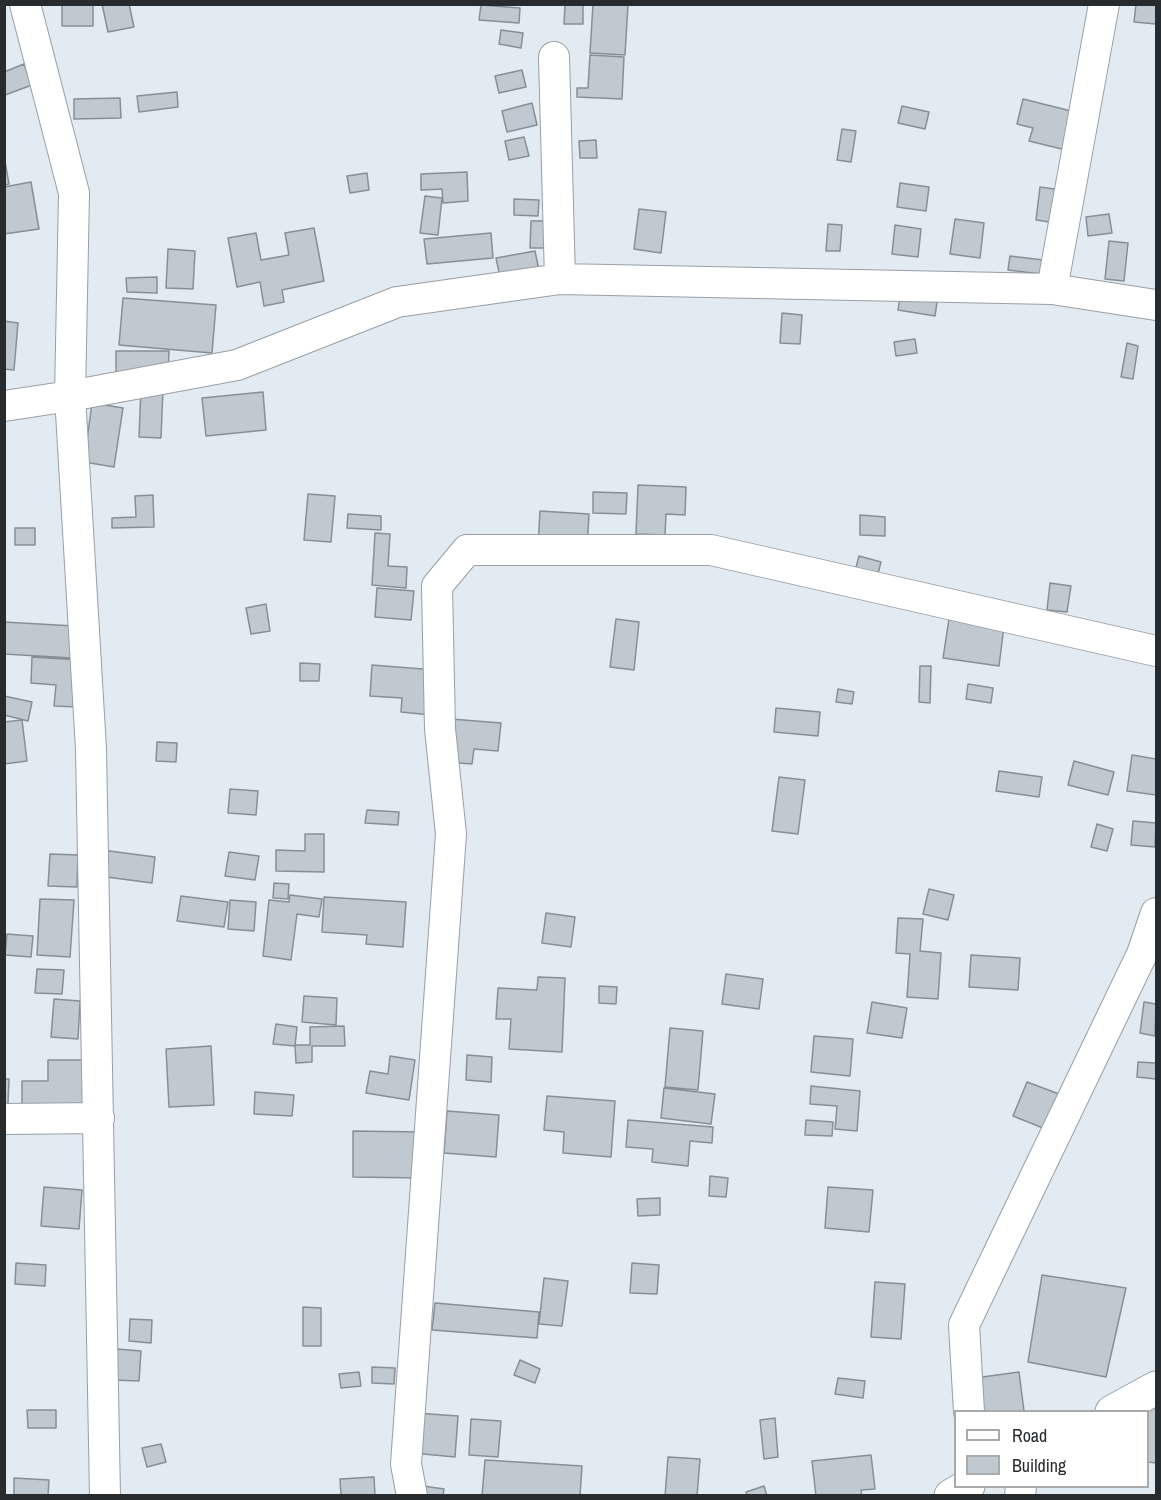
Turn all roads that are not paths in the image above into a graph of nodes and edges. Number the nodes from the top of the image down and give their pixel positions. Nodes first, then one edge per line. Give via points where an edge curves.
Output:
1 (25, 4) edge
2 (1104, 4) edge
3 (554, 57) dead end
4 (560, 279) junction
5 (1052, 289) junction
6 (1156, 305) edge
7 (70, 396) junction
8 (4, 406) edge
9 (1156, 651) edge
10 (1156, 913) edge
11 (99, 1118) junction
12 (4, 1119) edge
13 (1156, 1388) edge
14 (969, 1410) edge
15 (1116, 1410) edge
16 (965, 1488) edge
17 (105, 1496) edge
18 (412, 1496) edge
19 (951, 1496) edge

1 - 7 street via 74,193
2 - 5 street
3 - 4 street
4 - 5 street
4 - 7 street via 397,302 237,365
5 - 6 street
7 - 8 street
7 - 11 street via 92,749
9 - 18 street via 711,550 467,550 437,586 440,729 451,834 406,1464
10 - 14 street via 1142,954 964,1324
11 - 12 street
11 - 17 street
13 - 15 highway
16 - 19 highway

